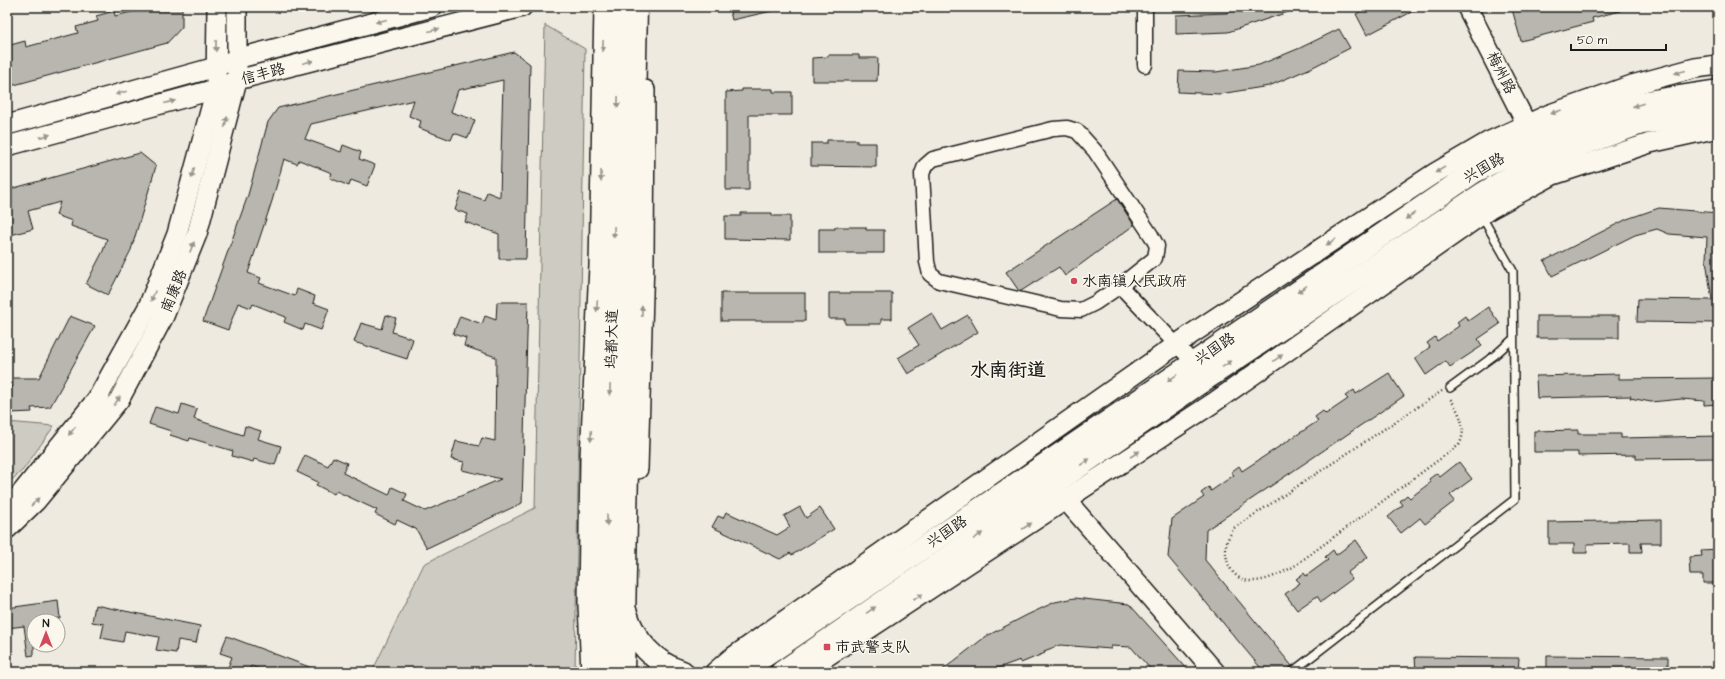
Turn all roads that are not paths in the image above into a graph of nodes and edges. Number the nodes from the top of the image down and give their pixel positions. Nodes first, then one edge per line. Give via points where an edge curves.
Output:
1 (217, 7) edge
2 (237, 7) edge
3 (432, 7) edge
4 (522, 7) edge
5 (604, 7) edge
6 (620, 7) edge
7 (636, 7) edge
8 (646, 7) edge
9 (1145, 7) edge
10 (1467, 7) edge
11 (236, 59) junction
12 (1145, 65) dead end
13 (1718, 65) edge
14 (216, 67) junction
15 (237, 80) junction
16 (216, 90) junction
17 (1718, 91) edge
18 (1715, 118) edge
19 (7, 125) edge
20 (1531, 132) junction
21 (7, 146) edge
22 (1481, 215) junction
23 (1120, 286) junction
24 (1514, 340) junction
25 (1176, 345) junction
26 (1194, 363) junction
27 (1447, 389) road end
28 (1066, 500) junction
29 (7, 507) edge
30 (7, 529) edge
31 (624, 602) junction
32 (633, 630) junction
33 (742, 671) edge
34 (591, 672) edge
35 (602, 672) edge
36 (623, 672) edge
37 (631, 672) edge
38 (682, 672) edge
39 (715, 672) edge
40 (782, 672) edge
41 (803, 672) edge
42 (1215, 672) edge
43 (1292, 672) edge

1 -> 14 street, 南康路
2 - 11 street, 南康路
3 -> 11 street, 信丰路
15 -> 4 street, 信丰路
5 -> 34 street via 599,266 590,458 588,604
6 -> 35 main road, 坞都大道
7 - 31 main road, 坞都大道
32 -> 8 street via 644,259
9 - 12 street
10 - 20 street, 梅州路
11 - 14 street, 信丰路
11 - 15 street, 南康路
13 -> 20 street via 1695,68 1632,85
14 - 16 street, 南康路
14 -> 19 street, 信丰路
15 - 16 street, 信丰路
30 -> 15 street, 南康路 via 36,502 118,400 164,316 197,234
21 -> 16 street, 信丰路
16 -> 29 street, 南康路 via 177,234 148,307 98,399 19,496
17 -> 20 main road, 兴国路 via 1640,104
18 - 22 street via 1650,143 1553,175
40 -> 18 main road, 兴国路 via 1188,390 1484,193 1541,159 1642,123
20 -> 25 street via 1488,142 1435,173
20 -> 26 main road, 兴国路
22 - 24 lane via 1513,271
28 -> 22 street via 1213,403
23 - 23 street via 1155,258 1156,246 1094,151 1077,131 1067,128 1053,129 934,159 925,166 922,174 927,262 930,274 939,281 1061,309 1081,310
23 - 25 street
24 - 27 lane
24 - 43 lane via 1515,499
25 - 26 street
25 - 39 street
26 -> 33 main road, 兴国路
41 -> 28 street
28 - 42 street
31 - 32 main road
31 - 36 main road, 坞都大道
32 - 37 street
32 - 38 main road via 654,656

